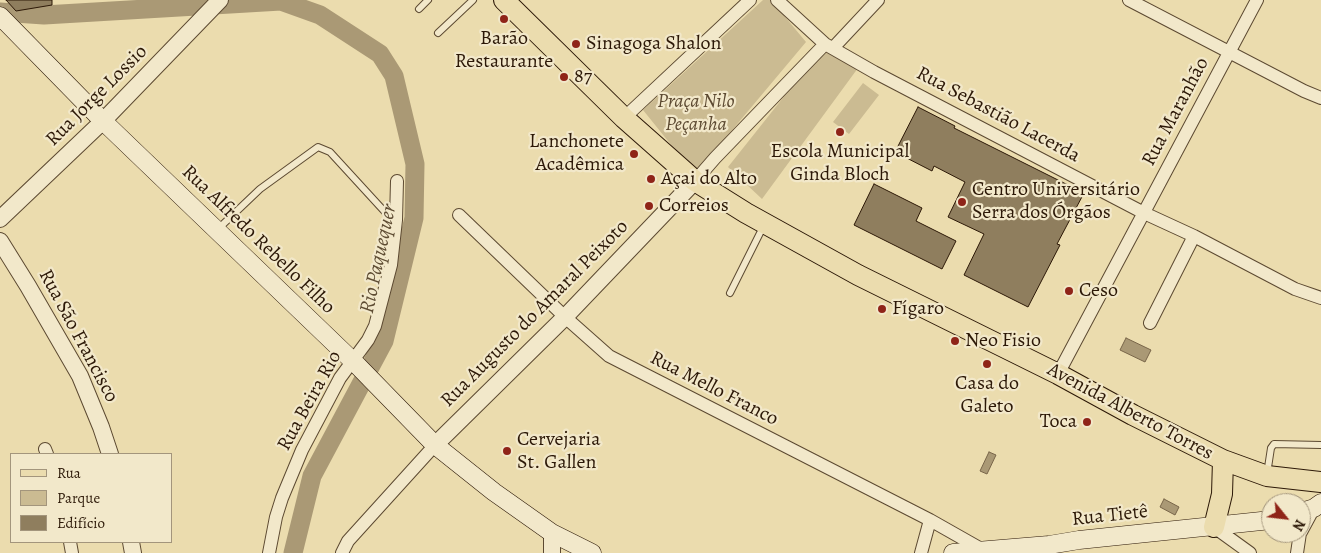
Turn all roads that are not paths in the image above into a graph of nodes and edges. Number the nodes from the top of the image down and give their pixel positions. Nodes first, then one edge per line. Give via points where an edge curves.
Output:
1 (220, 0) edge
2 (428, 0) edge
3 (473, 0) edge
4 (504, 0) edge
5 (750, 0) edge
6 (777, 0) edge
7 (878, 0) edge
8 (1129, 0) edge
9 (1257, 0) edge
10 (419, 10) dead end
11 (0, 16) edge
12 (438, 33) dead end
13 (829, 46) junction
14 (1230, 51) junction
15 (1321, 98) edge
16 (624, 118) junction
17 (103, 121) junction
18 (690, 177) junction
19 (397, 181) dead end
20 (1144, 213) junction
21 (459, 215) dead end
22 (0, 220) edge
23 (396, 224) junction
24 (764, 224) junction
25 (217, 230) junction
26 (1194, 236) junction
27 (0, 242) edge
28 (730, 293) dead end
29 (1321, 298) edge
30 (565, 317) junction
31 (1150, 323) dead end
32 (356, 363) junction
33 (1058, 374) junction
34 (435, 445) junction
35 (1321, 445) edge
36 (110, 453) edge
37 (1223, 460) junction
38 (1267, 476) junction
39 (1321, 482) edge
40 (930, 520) junction
41 (1261, 521) edge
42 (1214, 527) junction
43 (552, 533) junction
44 (1077, 546) edge
45 (1051, 549) edge
46 (984, 550) junction
47 (269, 553) edge
48 (342, 553) edge
49 (552, 553) edge
50 (592, 553) edge
51 (921, 553) edge
52 (953, 553) edge
53 (1250, 553) edge

1 - 17 street, Rua Jorge Lossio
2 - 10 lane
3 - 12 lane
4 - 16 main road, Avenida Alberto Torres
5 - 16 street
6 - 13 street, Rua Sebastião Lacerda
7 - 13 street, Rua Augusto do Amaral Peixoto
8 - 14 street
9 - 14 street, Rua Maranhão
11 - 17 main road, Rua Alfredo Rebello Filho
13 - 18 street, Rua Augusto do Amaral Peixoto via 715,158
13 - 20 street, Rua Sebastião Lacerda
14 - 15 street
14 - 20 street, Rua Maranhão
16 - 18 main road, Avenida Alberto Torres
17 - 22 street, Rua Jorge Lossio
17 - 25 main road, Rua Alfredo Rebello Filho
18 - 24 main road, Avenida Alberto Torres
18 - 30 street, Rua Augusto do Amaral Peixoto
19 - 23 street, Rua Beira Rio
20 - 26 street, Rua Sebastião Lacerda
20 - 33 street, Rua Maranhão
21 - 30 street, Rua Mello Franco
23 - 25 lane via 330,152 318,147 260,189
23 - 32 street, Rua Beira Rio via 391,265 375,326
24 - 28 lane
24 - 33 main road, Avenida Alberto Torres via 858,275
25 - 32 main road, Rua Alfredo Rebello Filho
26 - 29 street, Rua Sebastião Lacerda via 1295,289
26 - 31 street
27 - 36 street, Rua São Francisco via 80,376
30 - 34 street, Rua Augusto do Amaral Peixoto
30 - 40 street, Rua Mello Franco via 609,356
32 - 34 main road, Rua Alfredo Rebello Filho
32 - 47 street, Rua Beira Rio via 340,378 295,466 276,517
33 - 37 main road, Avenida Alberto Torres
34 - 43 main road, Rua Alfredo Rebello Filho
34 - 48 street, Rua Augusto do Amaral Peixoto via 348,541
35 - 38 lane via 1274,444
37 - 38 main road, Avenida Alberto Torres
37 - 42 main road via 1222,494
38 - 39 main road, Avenida Alberto Torres
40 - 46 street, Rua Mello Franco
40 - 51 street
41 - 42 main road, Rua Tietê
42 - 44 main road, Rua Tietê
42 - 53 street
43 - 49 street
43 - 50 main road, Rua Alfredo Rebello Filho
44 - 45 main road, Rua Tietê
45 - 46 main road, Rua Tietê
46 - 52 main road, Rua Tietê

